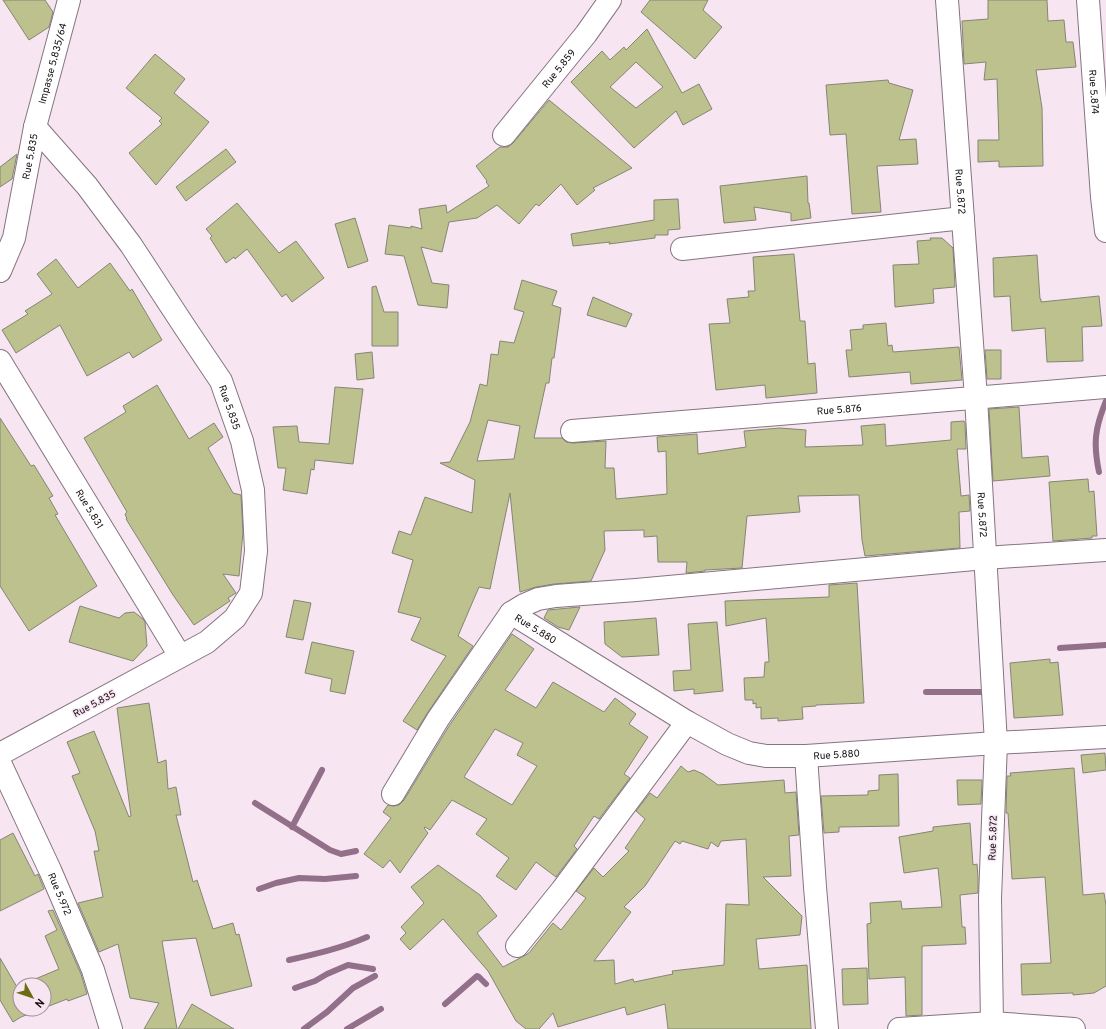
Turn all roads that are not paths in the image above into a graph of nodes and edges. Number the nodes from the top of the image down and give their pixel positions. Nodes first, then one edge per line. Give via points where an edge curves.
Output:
1 (69, 0) edge
2 (610, 0) edge
3 (947, 0) edge
4 (1088, 0) edge
5 (35, 127) junction
6 (504, 135) dead end
7 (963, 218) junction
8 (1106, 231) edge
9 (682, 249) dead end
10 (0, 271) edge
11 (0, 361) edge
12 (1106, 387) edge
13 (976, 398) junction
14 (572, 431) dead end
15 (1106, 550) edge
16 (985, 558) junction
17 (511, 613) junction
18 (180, 656) junction
19 (687, 722) junction
20 (1106, 737) edge
21 (996, 743) junction
22 (0, 754) edge
23 (806, 756) junction
24 (0, 763) edge
25 (393, 794) dead end
26 (517, 946) dead end
27 (991, 1026) edge
28 (111, 1029) edge
29 (827, 1029) edge
30 (899, 1029) edge
31 (1074, 1029) edge

1 - 5 street, Impasse 5.835/64
2 - 6 street, Rue 5.859 via 586,34
3 - 7 street, Rue 5.872
4 - 8 street, Rue 5.874
5 - 10 street, Rue 5.835 via 14,238
5 - 18 street, Rue 5.835 via 87,186 131,245 191,335 220,381 242,441 253,490 256,551 251,593 235,618 207,642
7 - 9 street
7 - 13 street, Rue 5.872
11 - 18 street, Rue 5.831
12 - 13 street, Rue 5.876
13 - 14 street, Rue 5.876
13 - 16 street, Rue 5.872
15 - 16 street, Rue 5.880
16 - 17 street, Rue 5.880 via 556,596 538,599
16 - 21 street, Rue 5.872
17 - 19 street, Rue 5.880
17 - 25 street via 438,719
18 - 22 street, Rue 5.835
19 - 23 street, Rue 5.880 via 749,753 766,756
19 - 26 street
20 - 21 street, Rue 5.880
21 - 23 street, Rue 5.880
21 - 27 street, Rue 5.872 via 990,898
23 - 29 street
24 - 28 street, Rue 5.972 via 93,970
27 - 30 street
27 - 31 street

